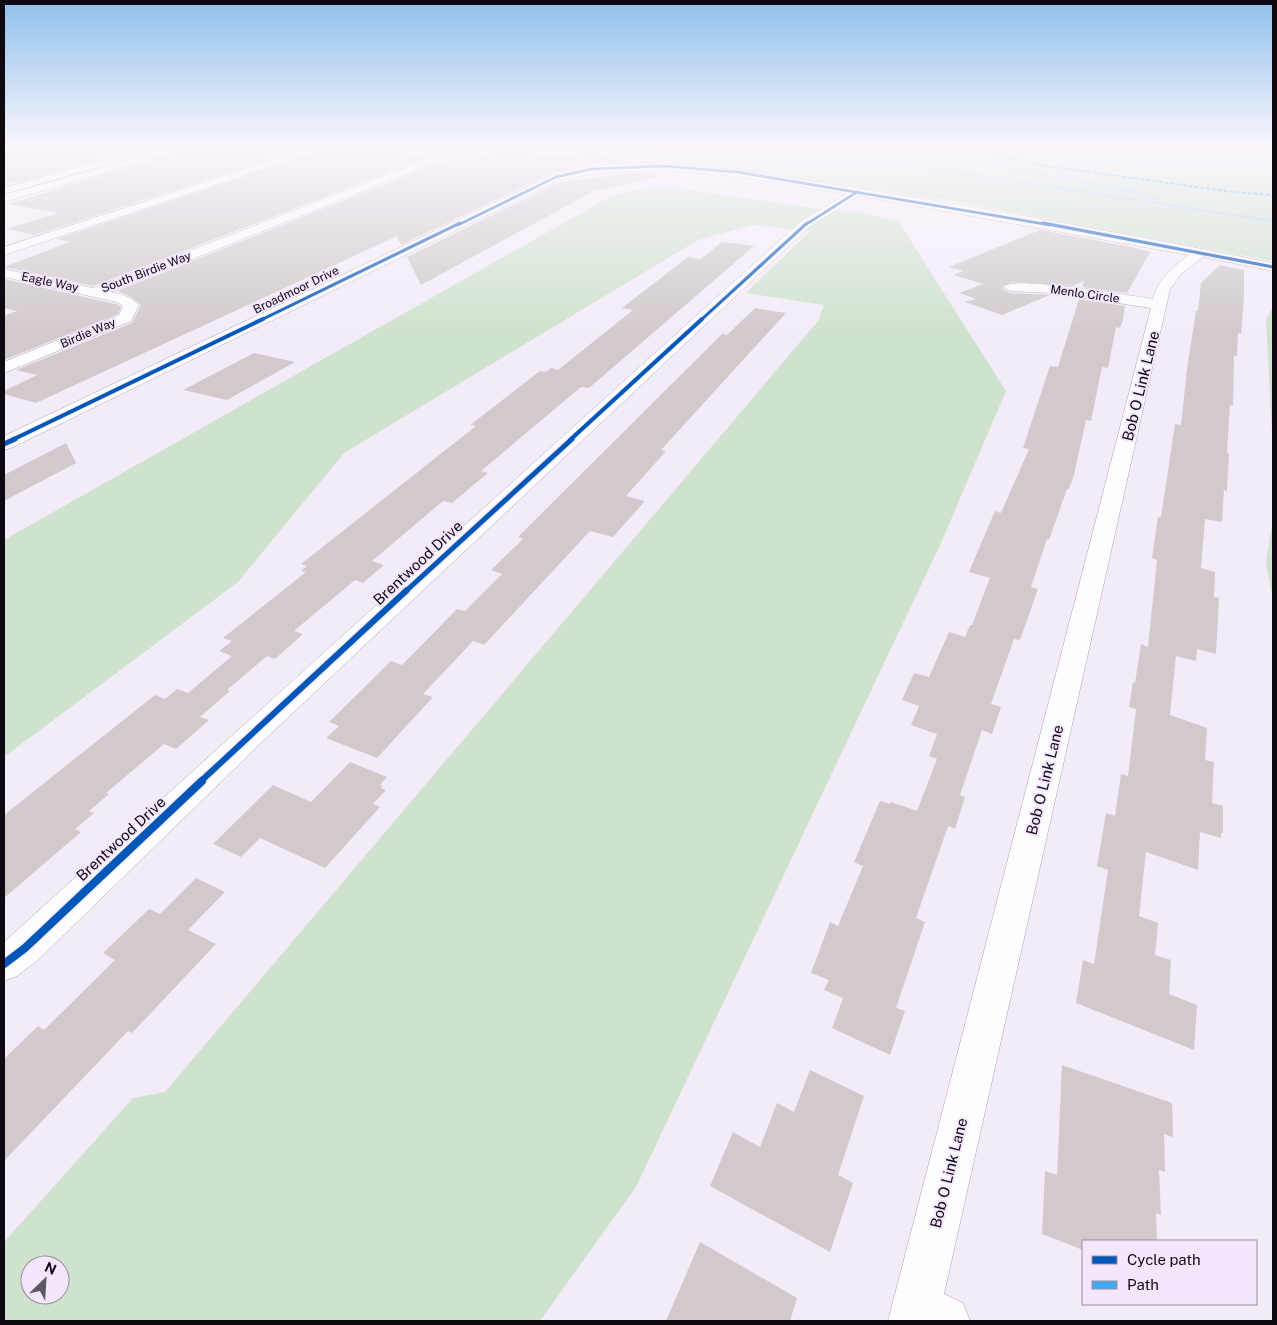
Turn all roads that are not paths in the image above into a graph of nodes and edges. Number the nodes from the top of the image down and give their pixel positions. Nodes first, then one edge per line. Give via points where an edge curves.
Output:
1 (131, 210) edge
2 (307, 210) edge
3 (488, 210) edge
4 (828, 210) edge
5 (957, 210) edge
6 (4, 251) edge
7 (1200, 253) junction
8 (1273, 267) edge
9 (4, 273) edge
10 (1010, 287) dead end
11 (96, 292) junction
12 (1160, 305) junction
13 (4, 368) edge
14 (4, 444) edge
15 (4, 964) edge
16 (925, 1316) edge

1 - 6 street
2 - 11 street, South Birdie Way
3 - 14 street, Broadmoor Drive
4 - 15 street, Brentwood Drive via 804,225
5 - 7 street, Broadmoor Drive
7 - 8 street, Broadmoor Drive
7 - 12 street, Bob O Link Lane via 1176,272 1164,289
9 - 11 street, Eagle Way
10 - 12 street, Menlo Circle via 1050,289
11 - 13 street, Birdie Way via 122,299 131,306 124,318
12 - 16 street, Bob O Link Lane

